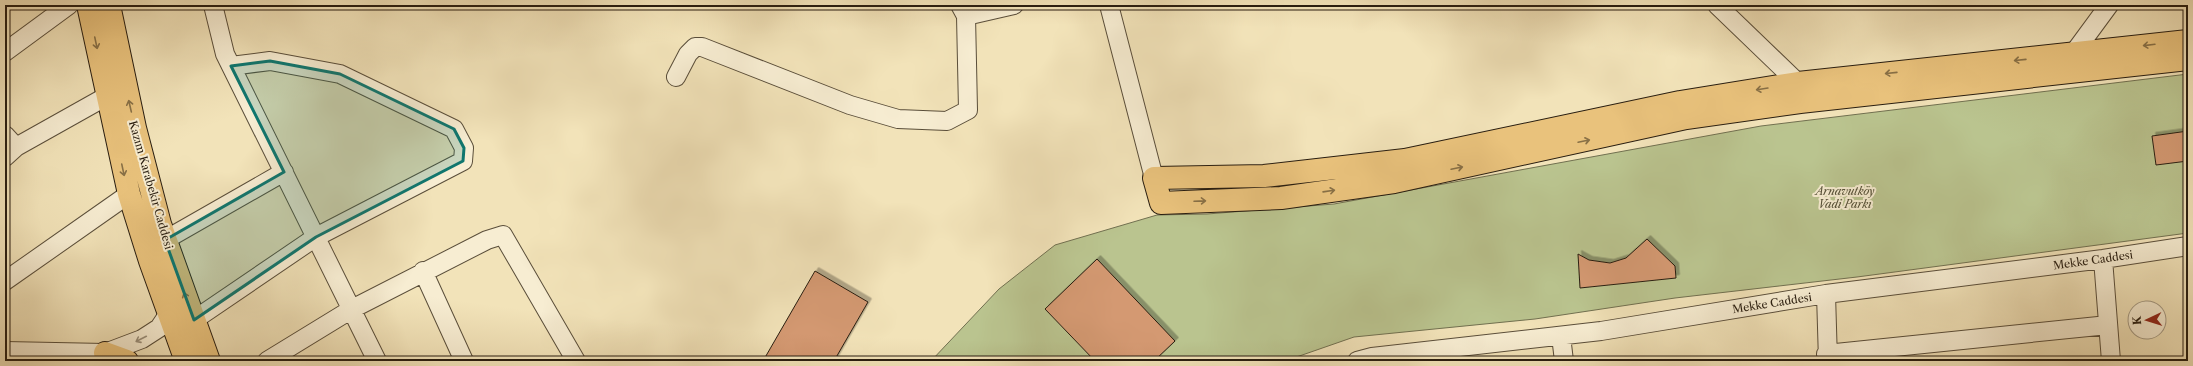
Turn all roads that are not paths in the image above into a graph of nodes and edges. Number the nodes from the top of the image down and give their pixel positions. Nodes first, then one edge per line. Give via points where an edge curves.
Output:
1 (69, 5) edge
2 (88, 5) edge
3 (109, 5) edge
4 (213, 5) edge
5 (1014, 5) edge
6 (1109, 5) edge
7 (1717, 5) edge
8 (2108, 5) edge
9 (963, 11) edge
10 (2188, 41) edge
11 (5, 52) edge
12 (2073, 54) junction
13 (2188, 59) edge
14 (231, 66) junction
15 (676, 77) dead end
16 (1799, 93) junction
17 (107, 96) junction
18 (9, 146) edge
19 (284, 172) junction
20 (1154, 178) junction
21 (130, 194) junction
22 (316, 237) junction
23 (166, 240) junction
24 (2188, 246) edge
25 (2103, 259) junction
26 (423, 271) junction
27 (5, 281) edge
28 (1826, 294) junction
29 (352, 309) junction
30 (169, 313) junction
31 (194, 320) junction
32 (2108, 325) junction
33 (1562, 336) junction
34 (5, 351) edge
35 (105, 353) junction
36 (1827, 358) edge
37 (127, 361) edge
38 (186, 361) edge
39 (208, 361) edge
40 (267, 361) edge
41 (377, 361) edge
42 (464, 361) edge
43 (576, 361) edge
44 (1357, 361) edge
45 (1564, 361) edge
46 (2111, 361) edge

1 - 11 street
2 -> 17 main road, Kazım Karabekir Caddesi
23 -> 3 main road, Kazım Karabekir Caddesi via 135,128
4 - 14 street via 225,54
5 - 9 street
6 - 20 street
7 - 16 street
8 - 12 street
9 - 15 street via 968,110 947,122 898,119 856,107 702,47 695,47 688,54
10 -> 12 main road
12 -> 16 main road
13 - 16 main road
14 - 19 street
14 - 22 street via 270,61 340,74 454,128 464,148 463,161
16 -> 20 main road via 1680,102 1405,160 1264,176
20 -> 16 main road via 1161,203 1281,198 1394,182
17 - 18 street
17 -> 21 main road, Kazım Karabekir Caddesi
19 - 22 street
19 - 23 street
21 - 27 street
21 - 30 main road, Kazım Karabekir Caddesi
22 - 29 street
22 - 31 street
31 -> 23 main road, Kazım Karabekir Caddesi
24 - 25 street, Mekke Caddesi
25 - 28 street, Mekke Caddesi
25 - 32 street
26 - 29 street
26 - 42 street
26 - 43 street via 487,240 503,235
28 - 33 street, Mekke Caddesi
28 - 36 street
29 - 40 street
29 - 41 street
30 -> 35 street via 159,328 142,339
30 - 38 main road, Kazım Karabekir Caddesi
31 - 39 main road, Kazım Karabekir Caddesi
32 - 36 street
32 - 46 street
33 - 44 street, Mekke Caddesi via 1372,357
33 - 45 street
34 - 35 street
35 - 37 main road

